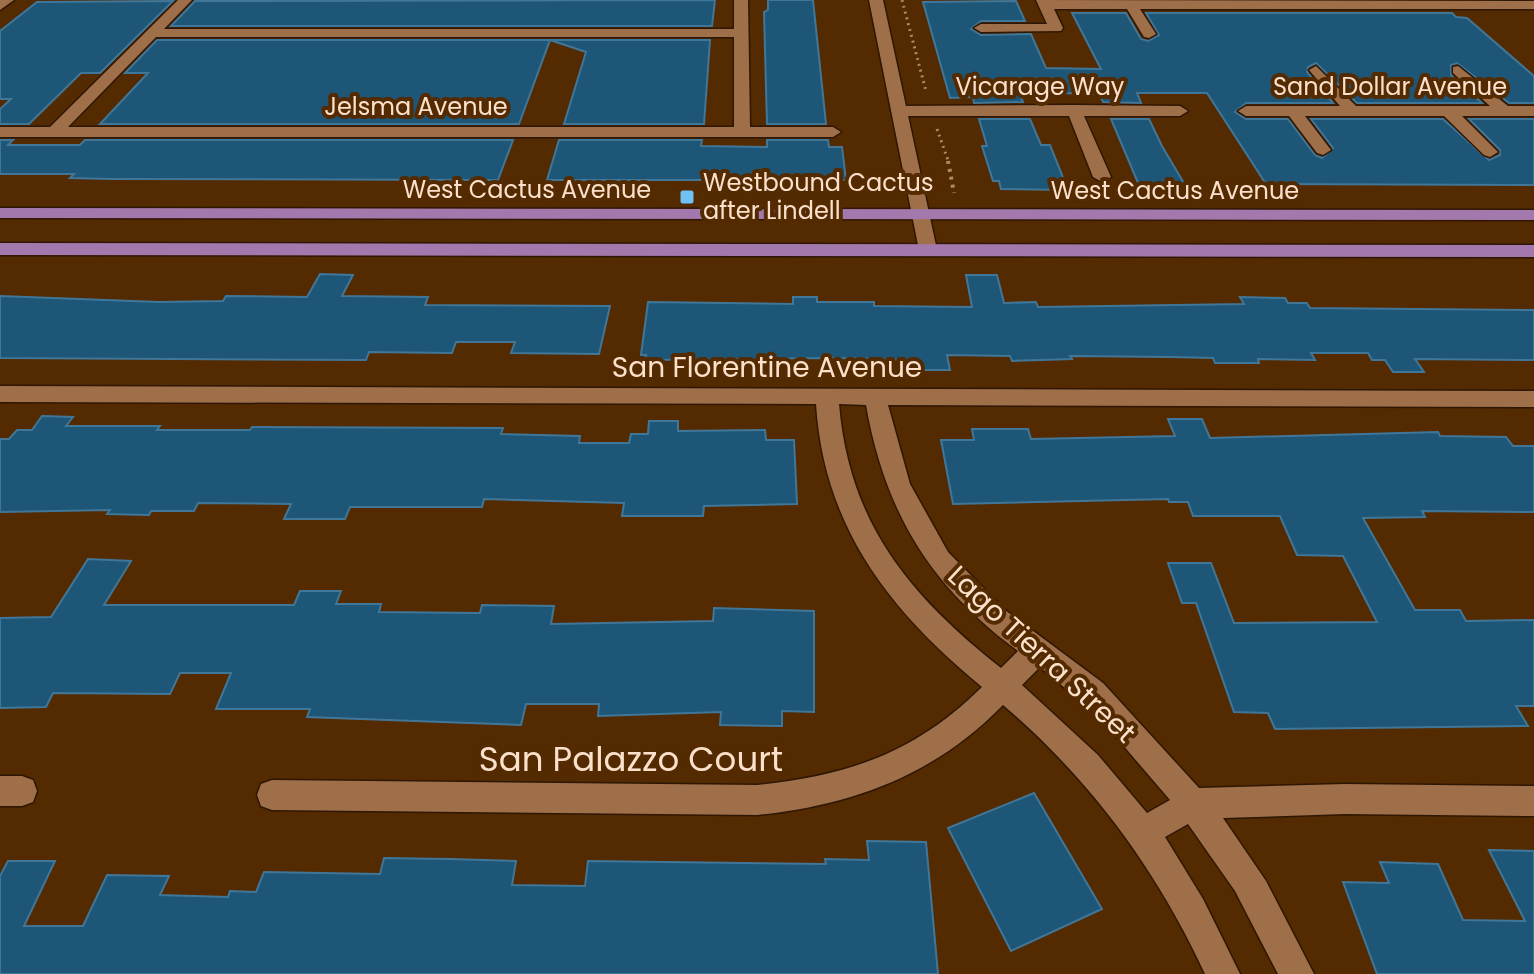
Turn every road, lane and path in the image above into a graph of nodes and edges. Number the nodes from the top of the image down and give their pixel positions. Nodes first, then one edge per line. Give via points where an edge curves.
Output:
1 (7, 0) edge
2 (185, 0) edge
3 (741, 0) edge
4 (876, 0) edge
5 (902, 0) edge
6 (1044, 2) edge
7 (1179, 2) edge
8 (1304, 2) edge
9 (1431, 2) edge
10 (1533, 3) edge
11 (1131, 5) junction
12 (1264, 5) junction
13 (0, 6) edge
14 (1274, 17) dead end
15 (981, 28) dead end
16 (153, 33) junction
17 (742, 33) junction
18 (1149, 34) dead end
19 (1316, 70) dead end
20 (1458, 70) dead end
21 (930, 95) dead end
22 (1074, 110) junction
23 (899, 111) junction
24 (1180, 111) dead end
25 (1246, 111) dead end
26 (1293, 111) junction
27 (1352, 111) junction
28 (1448, 111) junction
29 (1504, 111) junction
30 (1534, 111) edge
31 (0, 132) edge
32 (54, 132) junction
33 (742, 132) junction
34 (833, 132) dead end
35 (1323, 150) dead end
36 (1490, 152) dead end
37 (1102, 177) dead end
38 (0, 213) edge
39 (921, 215) junction
40 (1534, 215) edge
41 (0, 249) edge
42 (928, 250) junction
43 (1534, 251) edge
44 (0, 394) edge
45 (827, 397) junction
46 (876, 397) junction
47 (1534, 399) edge
48 (1038, 650) junction
49 (1003, 685) junction
50 (272, 795) dead end
51 (1534, 801) edge
52 (1193, 804) junction
53 (1141, 833) junction
54 (1223, 974) edge
55 (1297, 974) edge

1 - 13 street
2 - 16 street
3 - 17 street
4 - 23 street
5 - 21 path
6 - 11 street
6 - 15 street via 1056,28
7 - 11 street
7 - 12 street
8 - 9 street
8 - 12 street
9 - 10 street
11 - 18 street
12 - 14 street
16 - 17 street
16 - 32 street
17 - 33 street
19 - 27 street
20 - 29 street
22 - 23 street, Vicarage Way
22 - 24 street, Vicarage Way
22 - 37 street
23 - 39 street
25 - 26 street, Sand Dollar Avenue
26 - 27 street, Sand Dollar Avenue
26 - 35 street
27 - 28 street, Sand Dollar Avenue
28 - 29 street, Sand Dollar Avenue
28 - 36 street
29 - 30 street, Sand Dollar Avenue
31 - 32 street, Jelsma Avenue
32 - 33 street, Jelsma Avenue
33 - 34 street, Jelsma Avenue
38 - 39 main road, West Cactus Avenue
39 - 40 main road, West Cactus Avenue
39 - 42 street
41 - 42 main road
42 - 43 main road
44 - 45 street, San Florentine Avenue
45 - 46 street, San Florentine Avenue
45 - 49 street, Lago Tierra Street via 837,472 853,516 881,563 945,639
46 - 47 street, San Florentine Avenue
46 - 48 street, Lago Tierra Street via 885,451 905,506 937,557 979,604
48 - 49 street, San Palazzo Court
48 - 52 street, Lago Tierra Street via 1106,705
49 - 50 street, San Palazzo Court via 950,735 905,764 859,783 803,796 758,800
49 - 53 street, Lago Tierra Street via 1063,740
51 - 52 street
52 - 53 street
52 - 55 street, Lago Tierra Street via 1240,870
53 - 54 street, Lago Tierra Street via 1205,934

